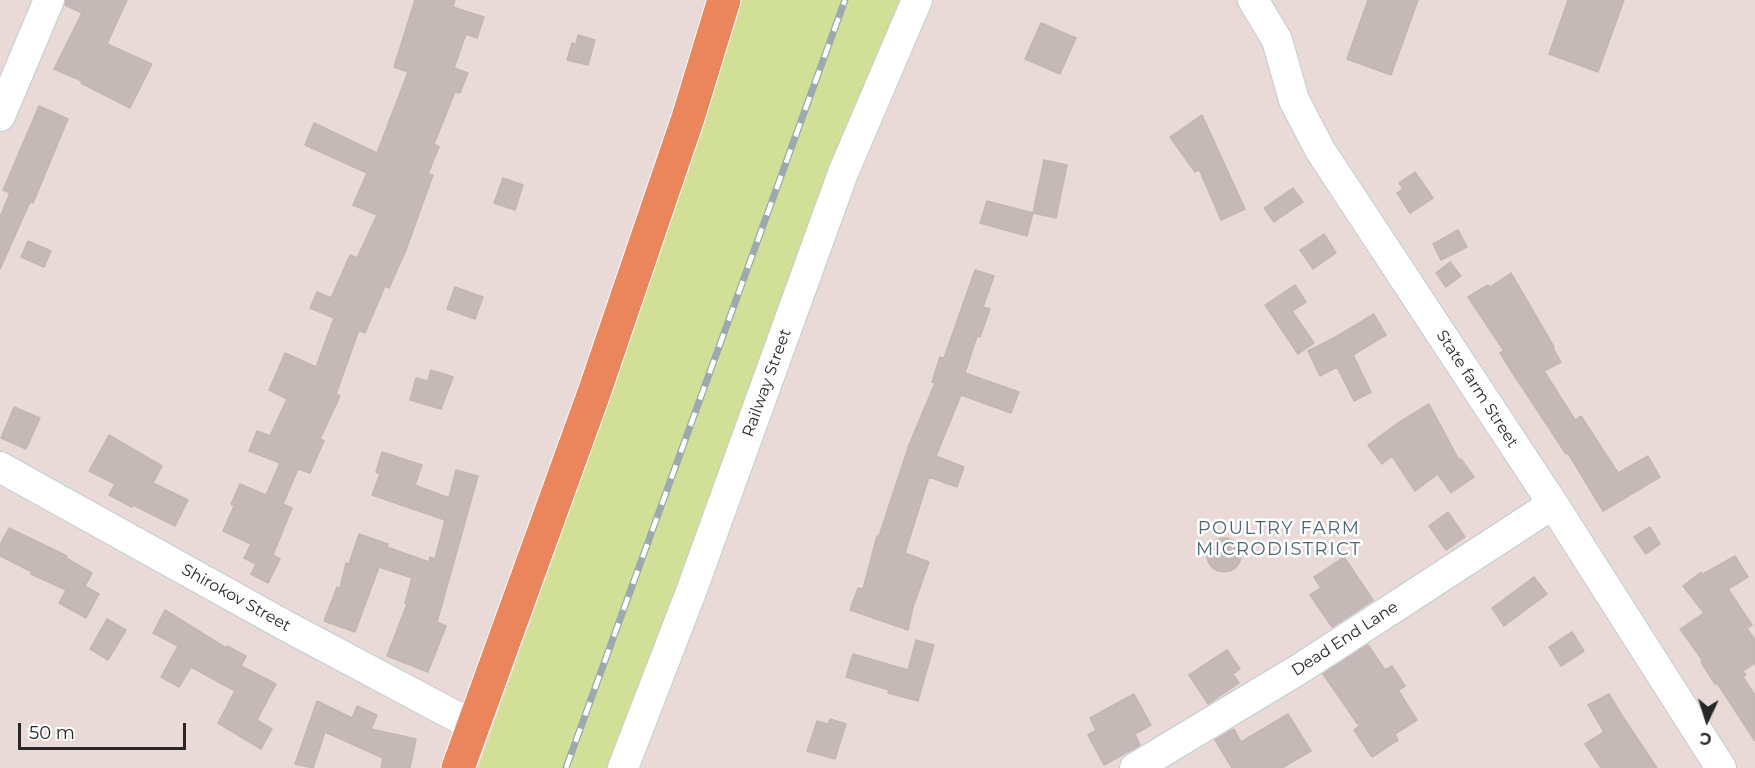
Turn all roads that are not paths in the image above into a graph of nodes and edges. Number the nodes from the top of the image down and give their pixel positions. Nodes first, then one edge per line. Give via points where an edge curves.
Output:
1 (49, 0) edge
2 (724, 0) edge
3 (917, 0) edge
4 (1253, 0) edge
5 (0, 116) edge
6 (0, 467) edge
7 (1553, 504) junction
8 (474, 726) junction
9 (458, 768) edge
10 (623, 768) edge
11 (1135, 768) edge
12 (1721, 768) edge

1 - 5 street
2 - 8 main road via 594,393
3 - 10 street, Railway Street via 843,173
4 - 7 street, State farm Street via 1277,40 1294,100 1320,150
6 - 8 street, Shirokov Street
7 - 11 street, Dead End Lane via 1302,668
7 - 12 street, State farm Street
8 - 9 main road

